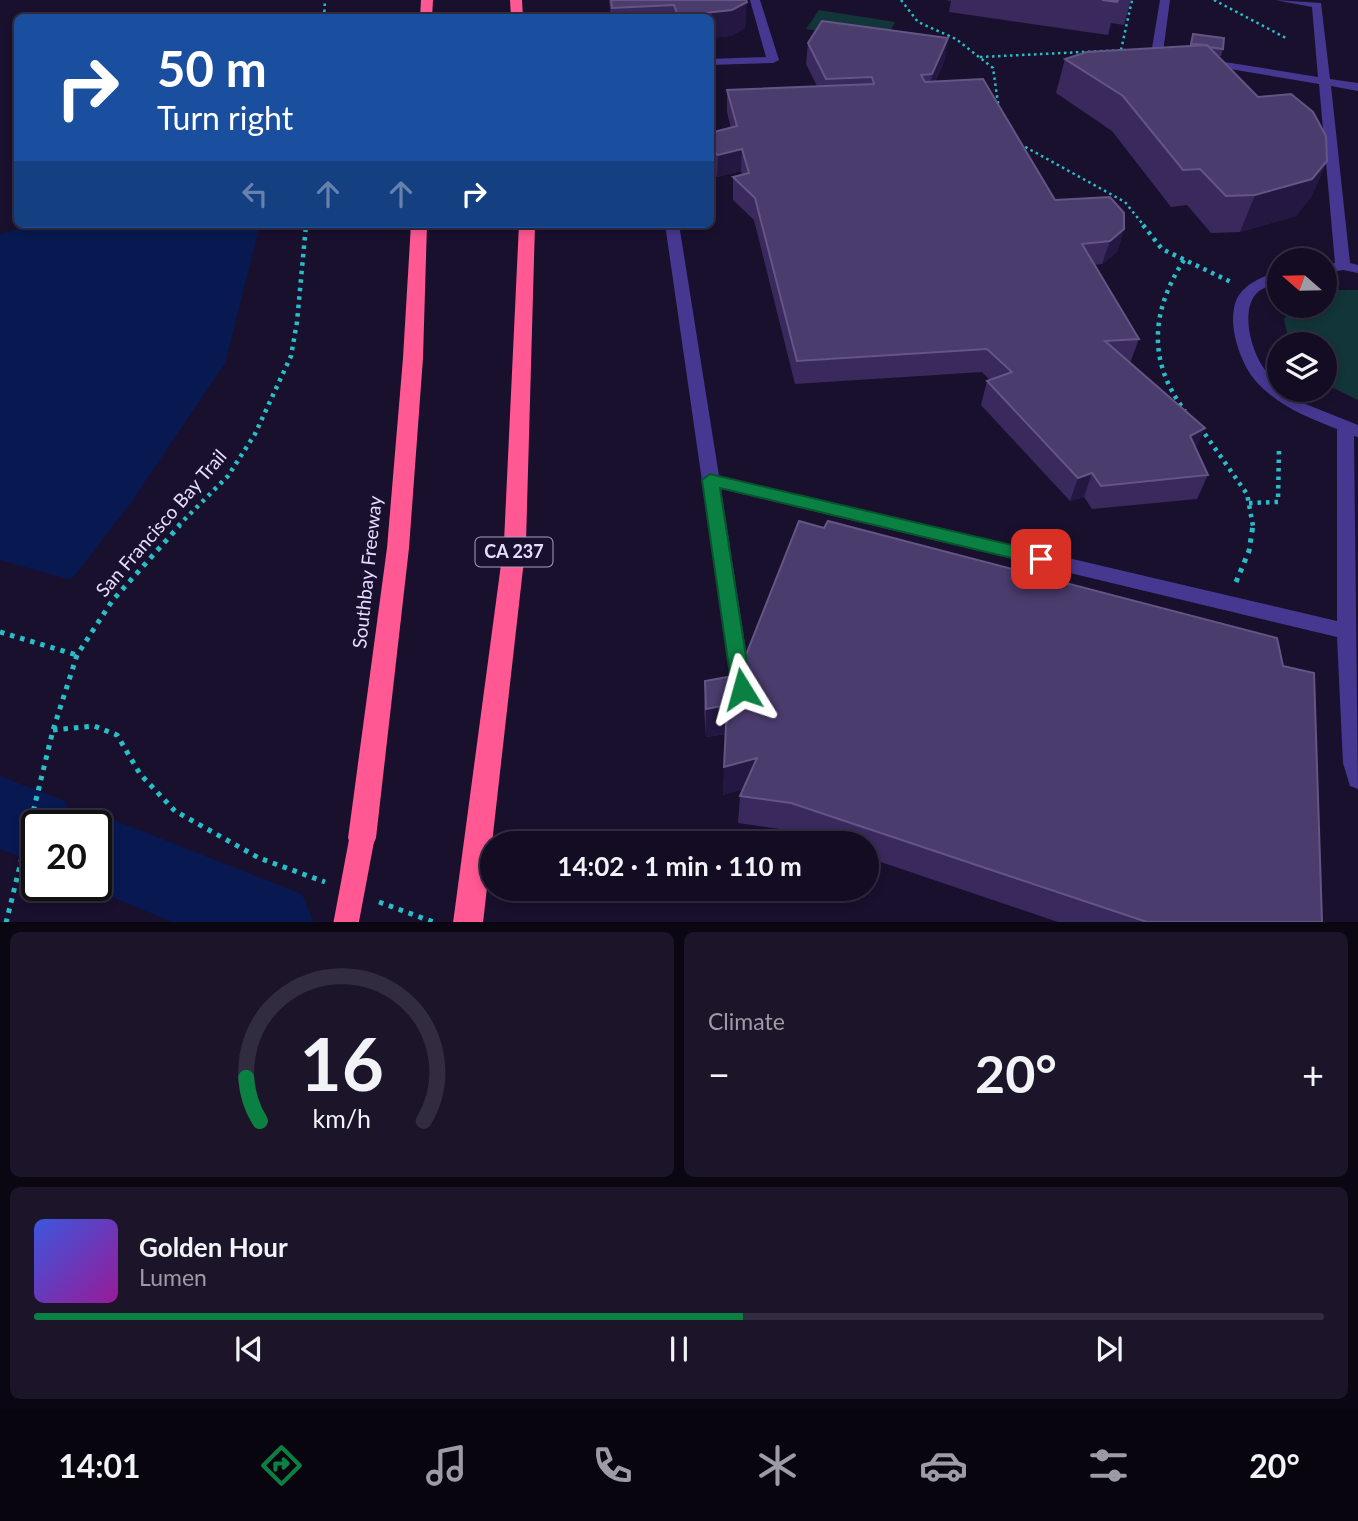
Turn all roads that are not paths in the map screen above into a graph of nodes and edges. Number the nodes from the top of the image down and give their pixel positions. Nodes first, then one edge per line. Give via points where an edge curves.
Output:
1 (755, 0) edge
2 (1165, 0) edge
3 (1280, 0) edge
4 (1182, 58) edge
5 (1195, 61) edge
6 (714, 62) edge
7 (1323, 81) junction
8 (1358, 87) edge
9 (419, 228) edge
10 (527, 228) edge
11 (673, 228) edge
12 (1350, 268) edge
13 (1267, 283) edge
14 (1352, 429) edge
15 (710, 480) junction
16 (1352, 633) edge
17 (742, 689) edge
18 (1358, 779) edge
19 (346, 922) edge
20 (468, 922) edge

1 - 6 lane via 773,60
2 - 4 lane via 1157,54
3 - 7 lane via 1317,5
5 - 7 lane
7 - 8 lane
7 - 12 lane
9 - 19 highway, Southbay Freeway, bridge via 398,548 362,838
10 - 20 highway, CA 237 via 515,542
11 - 15 lane
13 - 14 lane via 1243,302 1246,349 1260,375 1297,407
14 - 16 lane
15 - 16 lane
15 - 17 lane
16 - 18 lane

